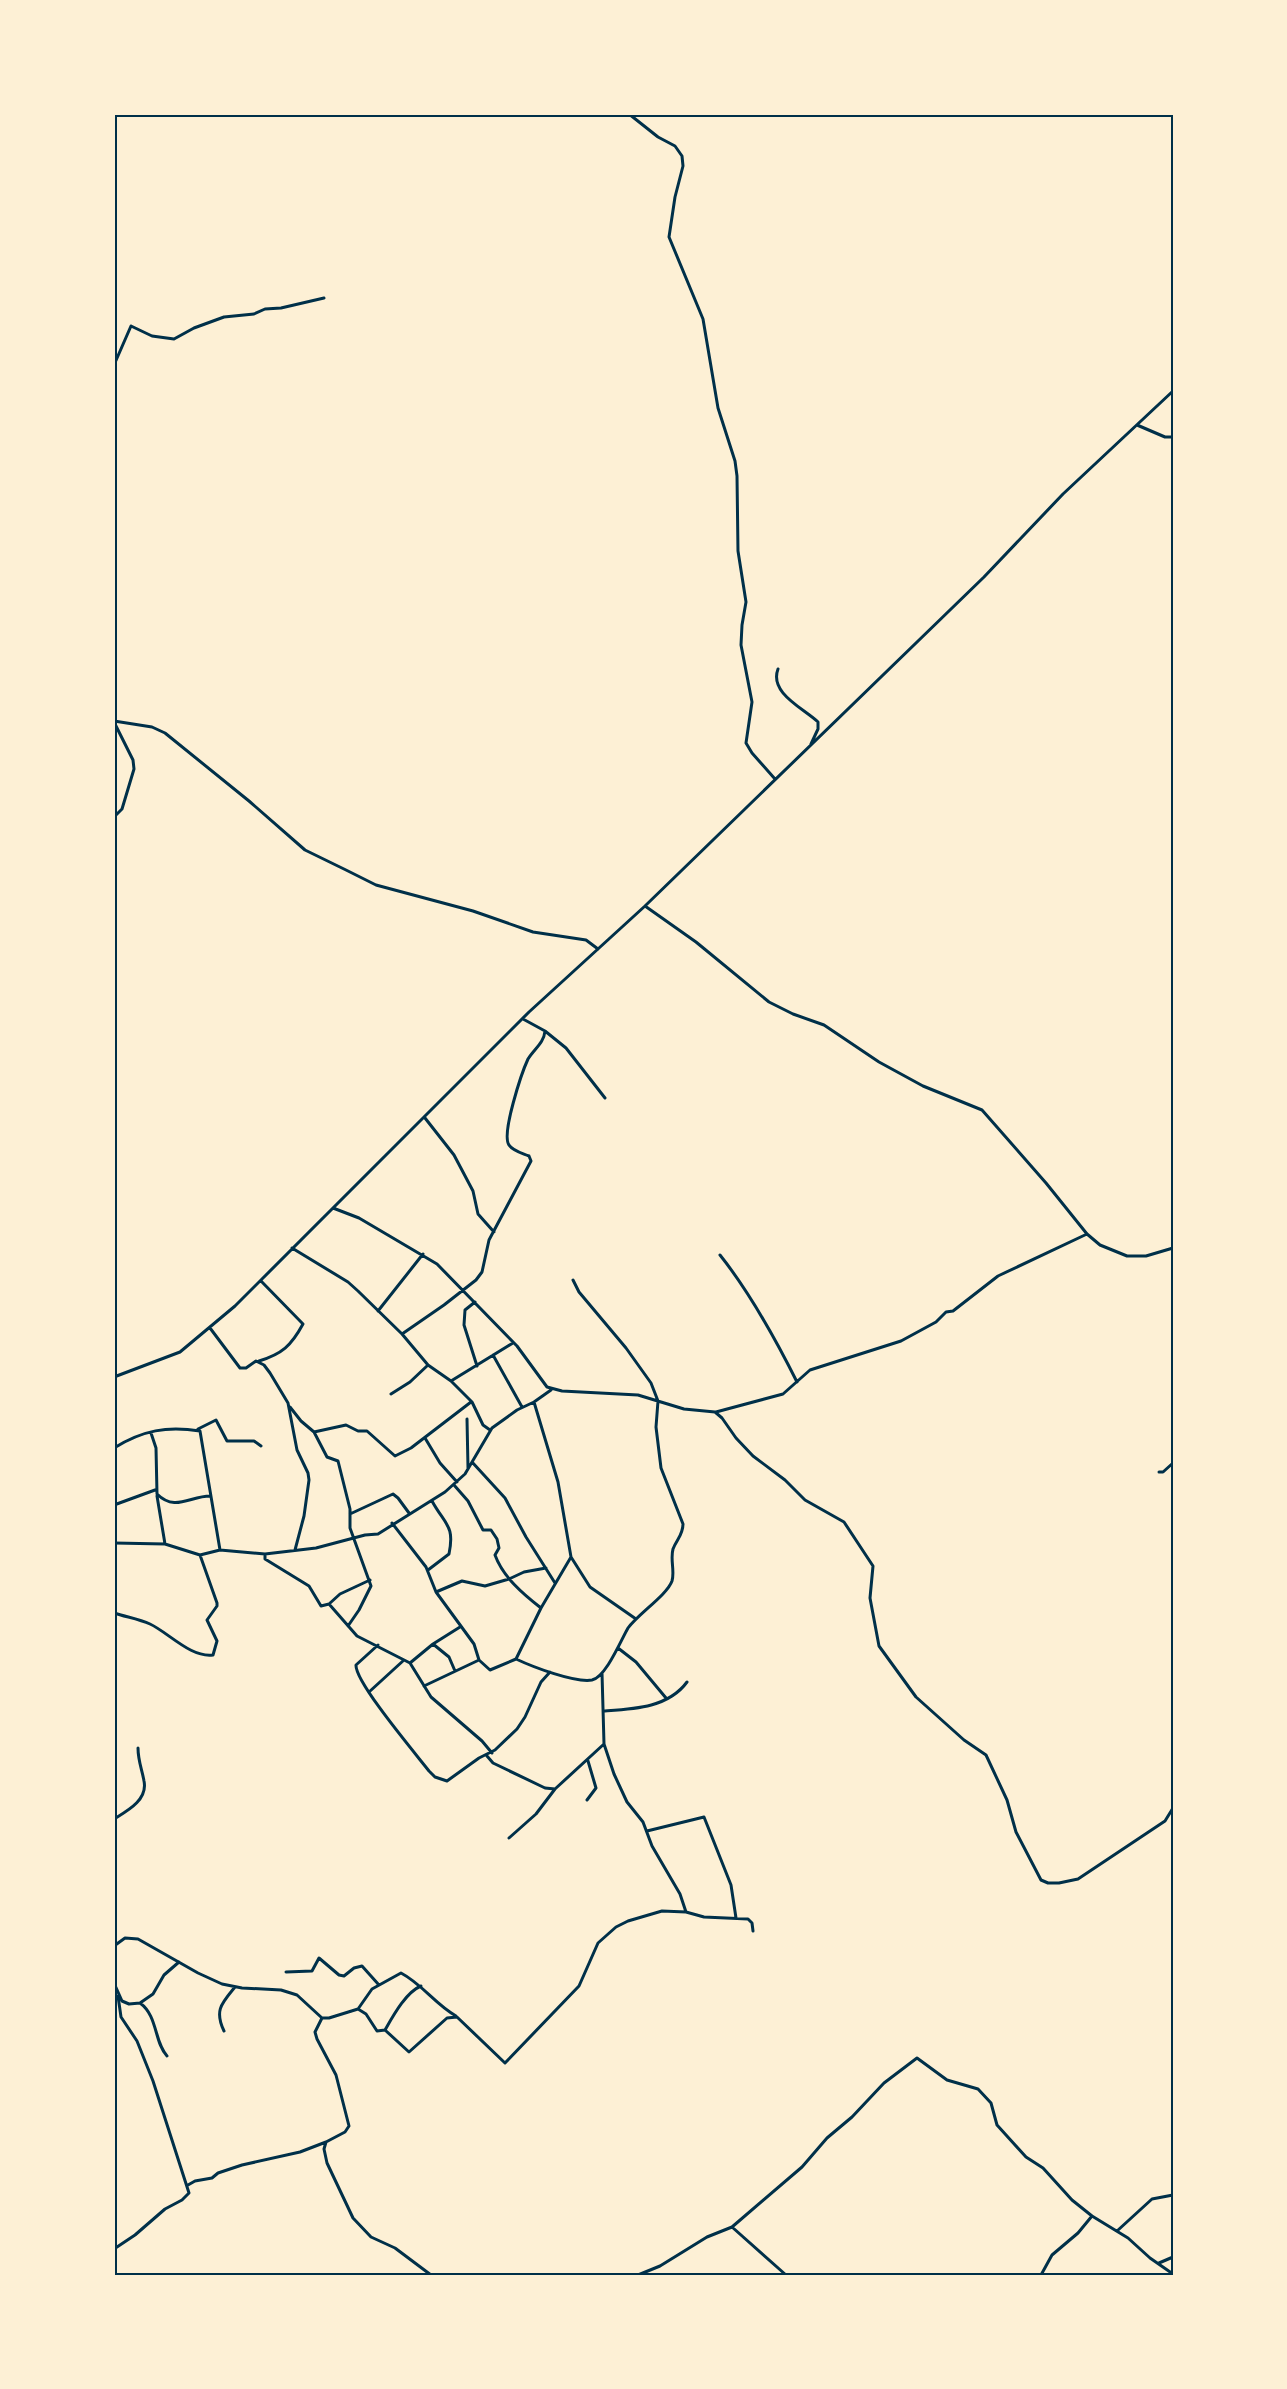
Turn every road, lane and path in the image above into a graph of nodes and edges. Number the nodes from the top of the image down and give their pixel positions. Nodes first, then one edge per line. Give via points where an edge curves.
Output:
1 (629, 114) edge
2 (324, 298) dead end
3 (114, 365) edge
4 (1173, 392) edge
5 (1137, 425) junction
6 (1173, 437) edge
7 (778, 669) dead end
8 (114, 721) edge
9 (810, 746) junction
10 (776, 779) junction
11 (114, 817) edge
12 (645, 906) junction
13 (598, 949) junction
14 (523, 1019) junction
15 (544, 1031) junction
16 (604, 1098) dead end
17 (424, 1117) junction
18 (333, 1208) junction
19 (494, 1233) junction
20 (1087, 1234) junction
21 (292, 1248) junction
22 (1173, 1248) edge
23 (423, 1254) junction
24 (720, 1255) dead end
25 (573, 1280) dead end
26 (261, 1281) junction
27 (463, 1290) junction
28 (475, 1302) junction
29 (378, 1311) junction
30 (210, 1328) junction
31 (402, 1334) junction
32 (514, 1342) junction
33 (493, 1355) junction
34 (256, 1361) junction
35 (428, 1365) junction
36 (477, 1366) junction
37 (114, 1377) edge
38 (451, 1382) junction
39 (797, 1382) junction
40 (552, 1390) junction
41 (391, 1394) dead end
42 (658, 1401) junction
43 (472, 1402) junction
44 (534, 1402) junction
45 (289, 1406) junction
46 (522, 1407) junction
47 (715, 1412) junction
48 (467, 1419) dead end
49 (196, 1430) junction
50 (490, 1430) junction
51 (314, 1432) junction
52 (151, 1433) junction
53 (425, 1438) junction
54 (261, 1446) dead end
55 (114, 1448) edge
56 (472, 1462) junction
57 (1173, 1463) edge
58 (468, 1469) junction
59 (1159, 1472) dead end
60 (455, 1484) junction
61 (156, 1492) junction
62 (210, 1496) junction
63 (432, 1501) junction
64 (114, 1505) edge
65 (350, 1514) junction
66 (409, 1514) junction
67 (392, 1523) junction
68 (354, 1538) junction
69 (114, 1543) edge
70 (165, 1544) junction
71 (220, 1550) junction
72 (295, 1550) junction
73 (265, 1554) junction
74 (200, 1555) junction
75 (571, 1557) junction
76 (546, 1568) junction
77 (428, 1570) junction
78 (370, 1580) junction
79 (509, 1580) junction
80 (555, 1583) junction
81 (436, 1592) junction
82 (329, 1604) junction
83 (541, 1608) junction
84 (114, 1613) edge
85 (636, 1619) junction
86 (348, 1626) junction
87 (460, 1627) junction
88 (433, 1644) junction
89 (378, 1645) junction
90 (618, 1648) junction
91 (516, 1659) junction
92 (404, 1660) junction
93 (479, 1660) junction
94 (410, 1663) junction
95 (455, 1671) junction
96 (550, 1672) junction
97 (602, 1673) junction
98 (687, 1682) dead end
99 (424, 1686) junction
100 (369, 1692) junction
101 (666, 1698) junction
102 (603, 1711) junction
103 (604, 1744) junction
104 (138, 1748) dead end
105 (492, 1753) junction
106 (487, 1756) junction
107 (588, 1761) junction
108 (555, 1789) junction
109 (587, 1800) dead end
110 (1173, 1808) edge
111 (114, 1819) edge
112 (647, 1831) junction
113 (509, 1838) dead end
114 (686, 1912) junction
115 (736, 1918) junction
116 (753, 1931) dead end
117 (114, 1946) edge
118 (179, 1962) junction
119 (286, 1972) dead end
120 (114, 1983) edge
121 (378, 1985) junction
122 (421, 1986) junction
123 (235, 1987) junction
124 (118, 1996) junction
125 (140, 2003) junction
126 (358, 2009) junction
127 (457, 2017) junction
128 (322, 2018) junction
129 (385, 2030) junction
130 (224, 2031) dead end
131 (167, 2055) dead end
132 (326, 2142) junction
133 (188, 2187) junction
134 (1173, 2195) edge
135 (1092, 2216) junction
136 (732, 2227) junction
137 (1117, 2231) junction
138 (114, 2249) edge
139 (1173, 2257) edge
140 (1159, 2264) junction
141 (1173, 2274) edge
142 (431, 2275) edge
143 (638, 2275) edge
144 (786, 2275) edge
145 (1041, 2275) edge

1 - 10 street via 675,146 682,156 669,237 703,319 718,408 735,461 738,551 746,602 741,645 752,702 746,743
2 - 3 street via 224,317 174,339 152,336 132,326
4 - 5 street
5 - 6 street
5 - 9 street
7 - 9 street via 778,688 818,722
8 - 11 street via 134,769 122,809
8 - 13 street via 152,727 165,734 305,850 376,885 533,932 586,940
9 - 10 street
10 - 12 street
12 - 13 street
12 - 20 street via 769,1002 824,1025 923,1086 982,1110
13 - 14 street
14 - 15 street
14 - 17 street
15 - 16 street via 571,1054
15 - 19 street via 528,1059 506,1135 512,1149 529,1156 531,1161
17 - 18 street
17 - 19 street via 454,1155 473,1191 478,1214
18 - 21 street
18 - 23 street
19 - 27 street via 482,1272
20 - 22 street via 1100,1245 1127,1256 1146,1256
20 - 39 street via 998,1276 953,1311 901,1341 820,1365
21 - 26 street
21 - 29 street via 348,1282
23 - 27 street
23 - 29 street
24 - 39 street via 770,1330
25 - 42 street via 647,1377
26 - 30 street
26 - 34 street via 303,1324 279,1354
27 - 28 street
27 - 31 street
28 - 32 street
28 - 36 street via 465,1310 464,1319
29 - 31 street
30 - 34 street via 240,1368
30 - 37 street via 180,1352
31 - 35 street
32 - 33 street
32 - 40 street
33 - 36 street
33 - 46 street
34 - 45 street via 270,1373
35 - 38 street
35 - 41 street
36 - 38 street
38 - 43 street
39 - 47 street via 783,1394
40 - 42 street via 638,1395
40 - 44 street
42 - 47 street
42 - 85 street via 656,1427 661,1468 683,1529 674,1548 671,1584
43 - 50 street via 483,1425
43 - 53 street
44 - 46 street
44 - 75 street via 558,1482
45 - 51 street
45 - 72 street via 297,1450 309,1480
46 - 50 street
47 - 110 street via 753,1456 805,1500 844,1522 852,1533 873,1566 870,1598 879,1646 916,1697 986,1755 1007,1800 1016,1832 1041,1880 1059,1883 1078,1879 1165,1821
48 - 58 street
49 - 52 street via 167,1428
49 - 54 street via 214,1420 227,1441 254,1441
49 - 62 street via 202,1434
50 - 56 street
51 - 53 street via 346,1425 369,1432 395,1456
51 - 65 street via 327,1457 339,1464
52 - 55 street
52 - 61 street via 156,1448
53 - 60 street
56 - 58 street
56 - 76 street via 506,1498
57 - 59 street
58 - 60 street
60 - 63 street
60 - 79 street via 482,1529 490,1530 497,1539 495,1557
61 - 62 street via 162,1499 185,1503
61 - 64 street
61 - 70 street
62 - 71 street
63 - 66 street
63 - 77 street via 450,1528 451,1541 449,1554
65 - 66 street via 393,1494
65 - 68 street
66 - 67 street
67 - 68 street via 378,1534
67 - 77 street
68 - 72 street
68 - 78 street
69 - 70 street
70 - 74 street
71 - 73 street
71 - 74 street
72 - 73 street
73 - 82 street via 264,1558 309,1586 321,1606
74 - 84 street via 217,1603 207,1620 217,1641 213,1655 191,1649 151,1624
75 - 80 street
75 - 85 street via 590,1587
76 - 79 street
76 - 80 street
77 - 81 street
78 - 82 street via 340,1594
78 - 86 street via 368,1595
79 - 81 street via 480,1586 462,1581
79 - 83 street
80 - 83 street
81 - 87 street
82 - 86 street
83 - 91 street
85 - 90 street
86 - 89 street via 357,1636
87 - 88 street
87 - 93 street via 474,1644
88 - 94 street
88 - 95 street via 450,1657
89 - 92 street
89 - 100 street via 355,1670
90 - 97 street
90 - 101 street via 636,1662
91 - 93 street via 493,1670
91 - 96 street
92 - 94 street
92 - 100 street
93 - 95 street
94 - 99 street
95 - 99 street
96 - 97 street via 591,1680
96 - 105 street via 541,1682 522,1723
97 - 102 street
98 - 101 street
99 - 105 street
100 - 106 street via 435,1777 447,1781 478,1758
101 - 102 street via 645,1708
102 - 103 street
103 - 107 street
103 - 112 street via 623,1794
104 - 111 street via 144,1788 136,1805
105 - 106 street
106 - 108 street via 493,1763
107 - 108 street
107 - 109 street via 596,1788
108 - 113 street via 536,1814
112 - 114 street
112 - 115 street via 704,1817 731,1886
114 - 115 street
114 - 127 street via 662,1911 628,1921 608,1932 598,1943 579,1986 505,2063
115 - 116 street via 750,1920
117 - 118 street via 131,1937
118 - 123 street
118 - 125 street via 164,1975 153,1994
119 - 121 street via 312,1971 321,1958 344,1976 362,1966
120 - 124 street
121 - 122 street via 401,1973
121 - 126 street
122 - 127 street
122 - 129 street
123 - 128 street via 297,1995
123 - 130 street via 219,2010
124 - 125 street via 126,2004
124 - 133 street via 121,2017 138,2041
125 - 131 street
126 - 128 street
126 - 129 street via 377,2031
127 - 129 street via 447,2018 409,2052
128 - 132 street via 315,2032 336,2075 349,2126
132 - 133 street via 231,2168
132 - 142 street via 327,2163 352,2218 371,2237 395,2248
133 - 138 street via 185,2198
134 - 137 street via 1152,2199
135 - 136 street via 999,2128 992,2103 984,2094 971,2085 946,2080 917,2058 884,2083 802,2167
135 - 137 street
135 - 145 street via 1052,2255
136 - 143 street
136 - 144 street
137 - 140 street
139 - 140 street
140 - 141 street

